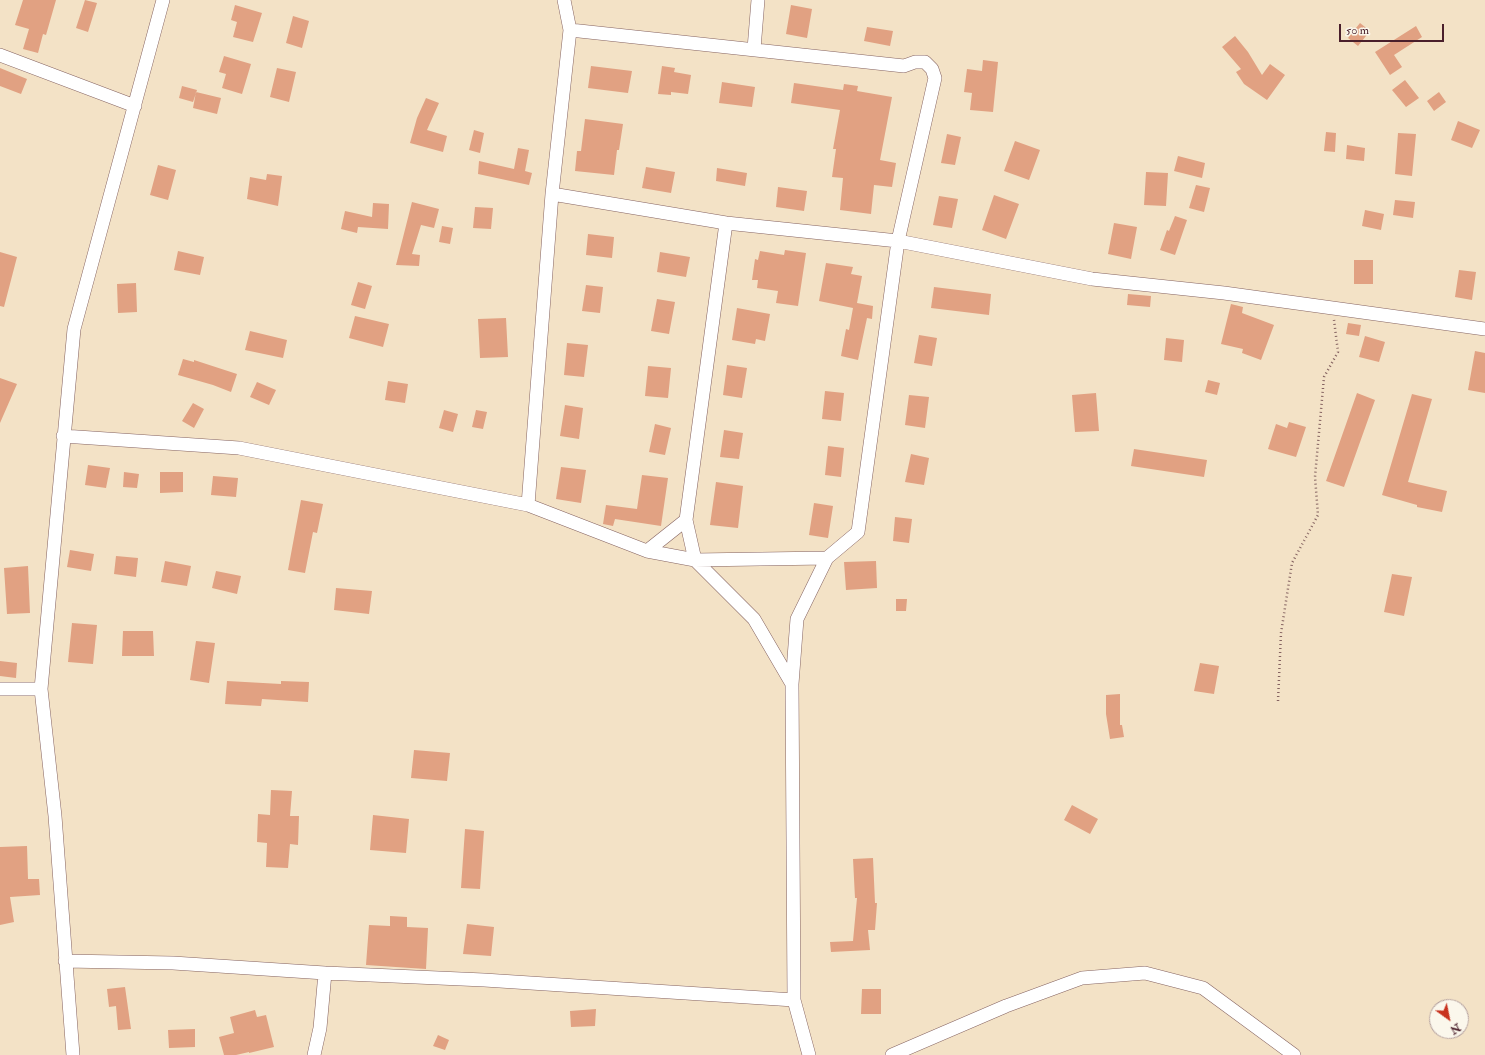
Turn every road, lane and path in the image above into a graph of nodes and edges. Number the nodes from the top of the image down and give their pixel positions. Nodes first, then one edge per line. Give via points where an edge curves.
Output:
1 (163, 0) edge
2 (564, 0) edge
3 (758, 0) edge
4 (570, 30) junction
5 (754, 49) junction
6 (0, 55) edge
7 (135, 106) junction
8 (552, 194) junction
9 (726, 223) junction
10 (898, 241) junction
11 (1332, 308) junction
12 (1485, 328) edge
13 (63, 436) junction
14 (528, 505) junction
15 (686, 520) junction
16 (647, 551) junction
17 (827, 558) junction
18 (695, 560) junction
19 (792, 684) junction
20 (0, 688) edge
21 (41, 689) junction
22 (1278, 701) dead end
23 (65, 961) junction
24 (325, 974) junction
25 (794, 1000) junction
26 (73, 1055) edge
27 (314, 1055) edge
28 (809, 1055) edge
29 (892, 1055) edge
30 (1294, 1055) edge

1 - 7 street
2 - 4 street
3 - 5 street
4 - 5 street
4 - 8 street
5 - 10 street via 904,66 925,62 932,69 935,78
6 - 7 street
7 - 13 street via 74,329
8 - 9 street
8 - 14 street
9 - 10 street
9 - 15 street
10 - 11 street via 1092,279
10 - 17 street via 858,532
11 - 12 street
11 - 22 path via 1338,352 1324,377 1315,477 1318,515 1292,564 1281,633
13 - 14 street via 239,448
13 - 21 street
14 - 16 street
15 - 16 street
15 - 18 street
16 - 18 street
17 - 18 street
17 - 19 street via 797,619
18 - 19 street via 754,619
19 - 25 street
20 - 21 street
21 - 23 street via 55,816
23 - 24 street via 172,963
23 - 26 street
24 - 25 street via 484,980
24 - 27 street via 320,1028
25 - 28 street
29 - 30 street via 1006,1006 1082,978 1145,973 1202,988

